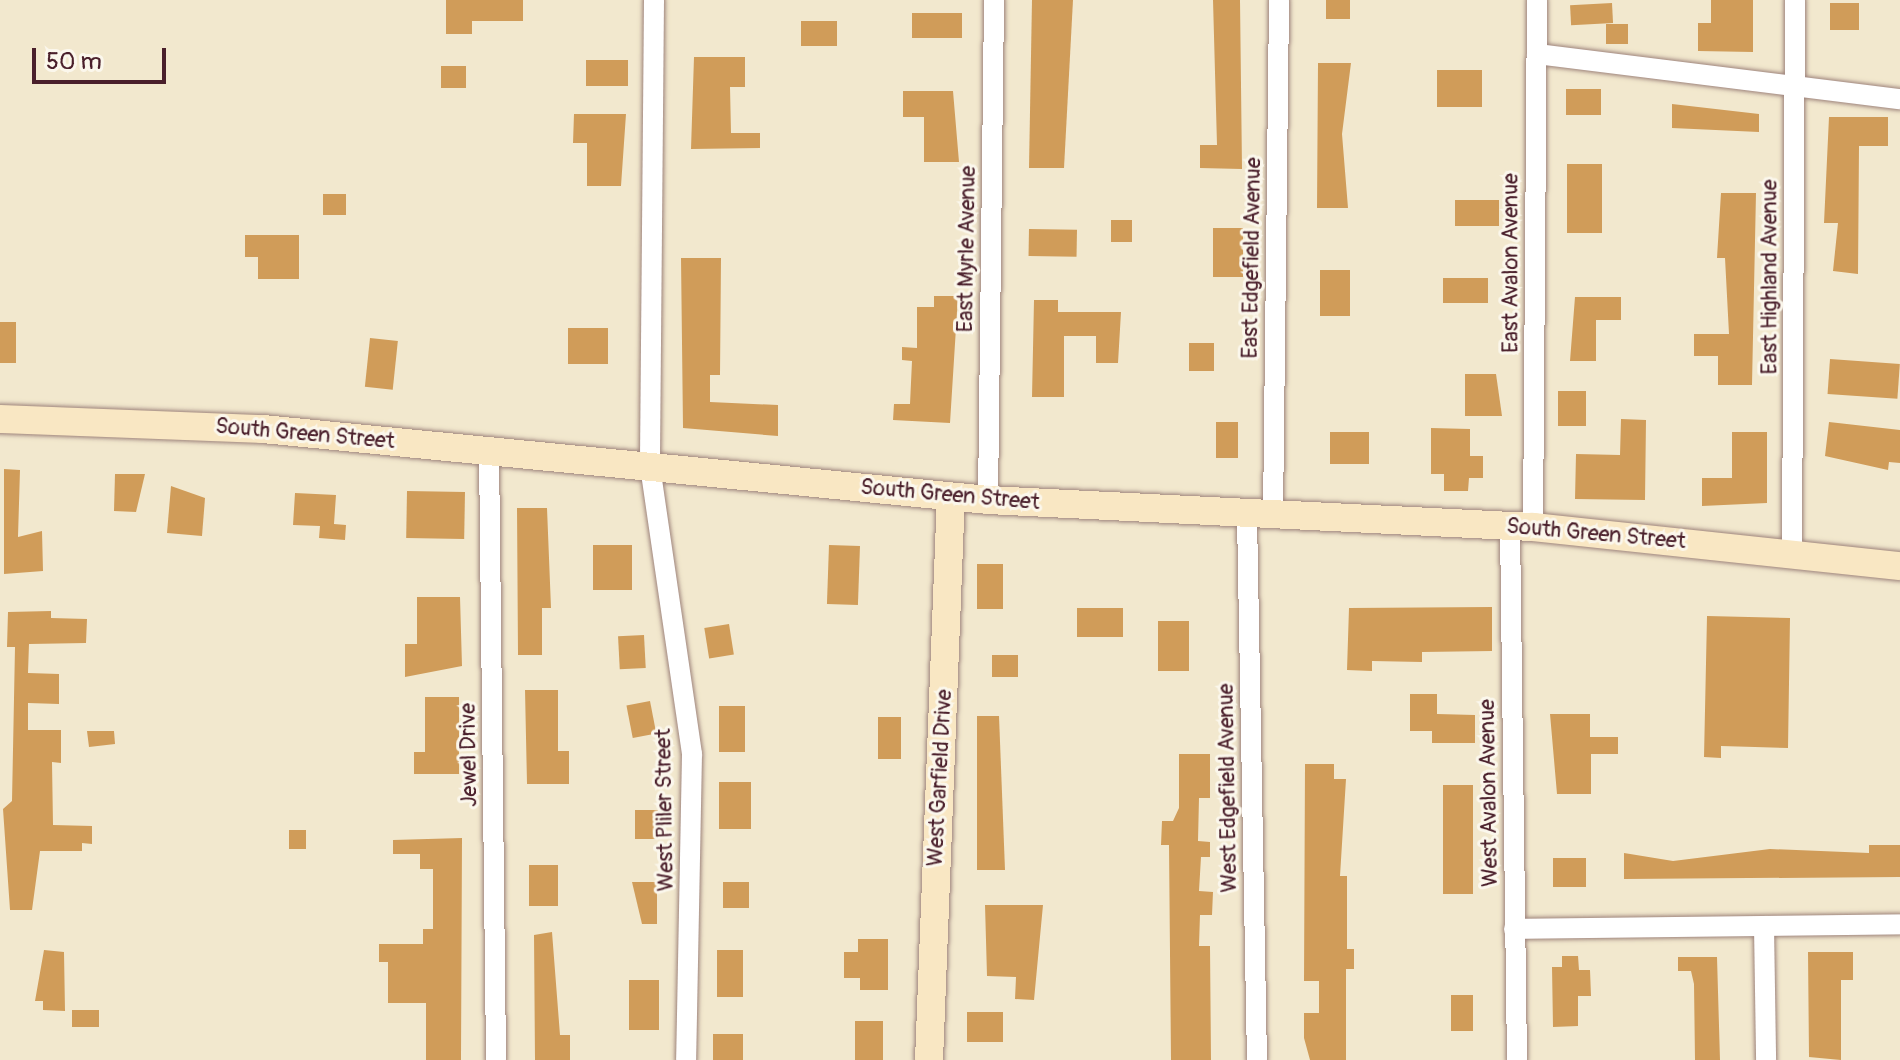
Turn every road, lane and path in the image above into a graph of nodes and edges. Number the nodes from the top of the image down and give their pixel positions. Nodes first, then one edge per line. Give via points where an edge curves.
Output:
1 (654, 0) edge
2 (994, 0) edge
3 (1279, 0) edge
4 (1537, 0) edge
5 (1795, 0) edge
6 (1537, 54) junction
7 (1796, 85) junction
8 (1900, 99) edge
9 (0, 419) edge
10 (489, 450) junction
11 (650, 466) junction
12 (951, 496) junction
13 (988, 500) junction
14 (1260, 516) junction
15 (1522, 526) junction
16 (1792, 554) junction
17 (1900, 566) edge
18 (1900, 924) edge
19 (1764, 926) junction
20 (1514, 929) junction
21 (496, 1060) edge
22 (686, 1060) edge
23 (929, 1060) edge
24 (1257, 1060) edge
25 (1517, 1060) edge
26 (1766, 1060) edge

1 - 11 street, West Pliler Street
2 - 13 street, East Myrle Avenue
3 - 14 street, East Edgefield Avenue
4 - 6 street, East Avalon Avenue
5 - 7 street, East Highland Avenue
6 - 7 street
6 - 15 street, East Avalon Avenue
7 - 8 street
7 - 16 street, East Highland Avenue
9 - 10 street, South Green Street via 235,427
10 - 11 street, South Green Street
10 - 21 street, Jewel Drive
11 - 12 street, South Green Street
11 - 22 street, West Pliler Street via 692,754
12 - 13 street, South Green Street
12 - 23 street, West Garfield Drive
13 - 14 street, South Green Street
14 - 15 street, South Green Street
14 - 24 street, West Edgefield Avenue
15 - 16 street, South Green Street
15 - 20 street, West Avalon Avenue
16 - 17 street, South Green Street
18 - 19 street
19 - 20 street
19 - 26 street
20 - 25 street, West Avalon Avenue

